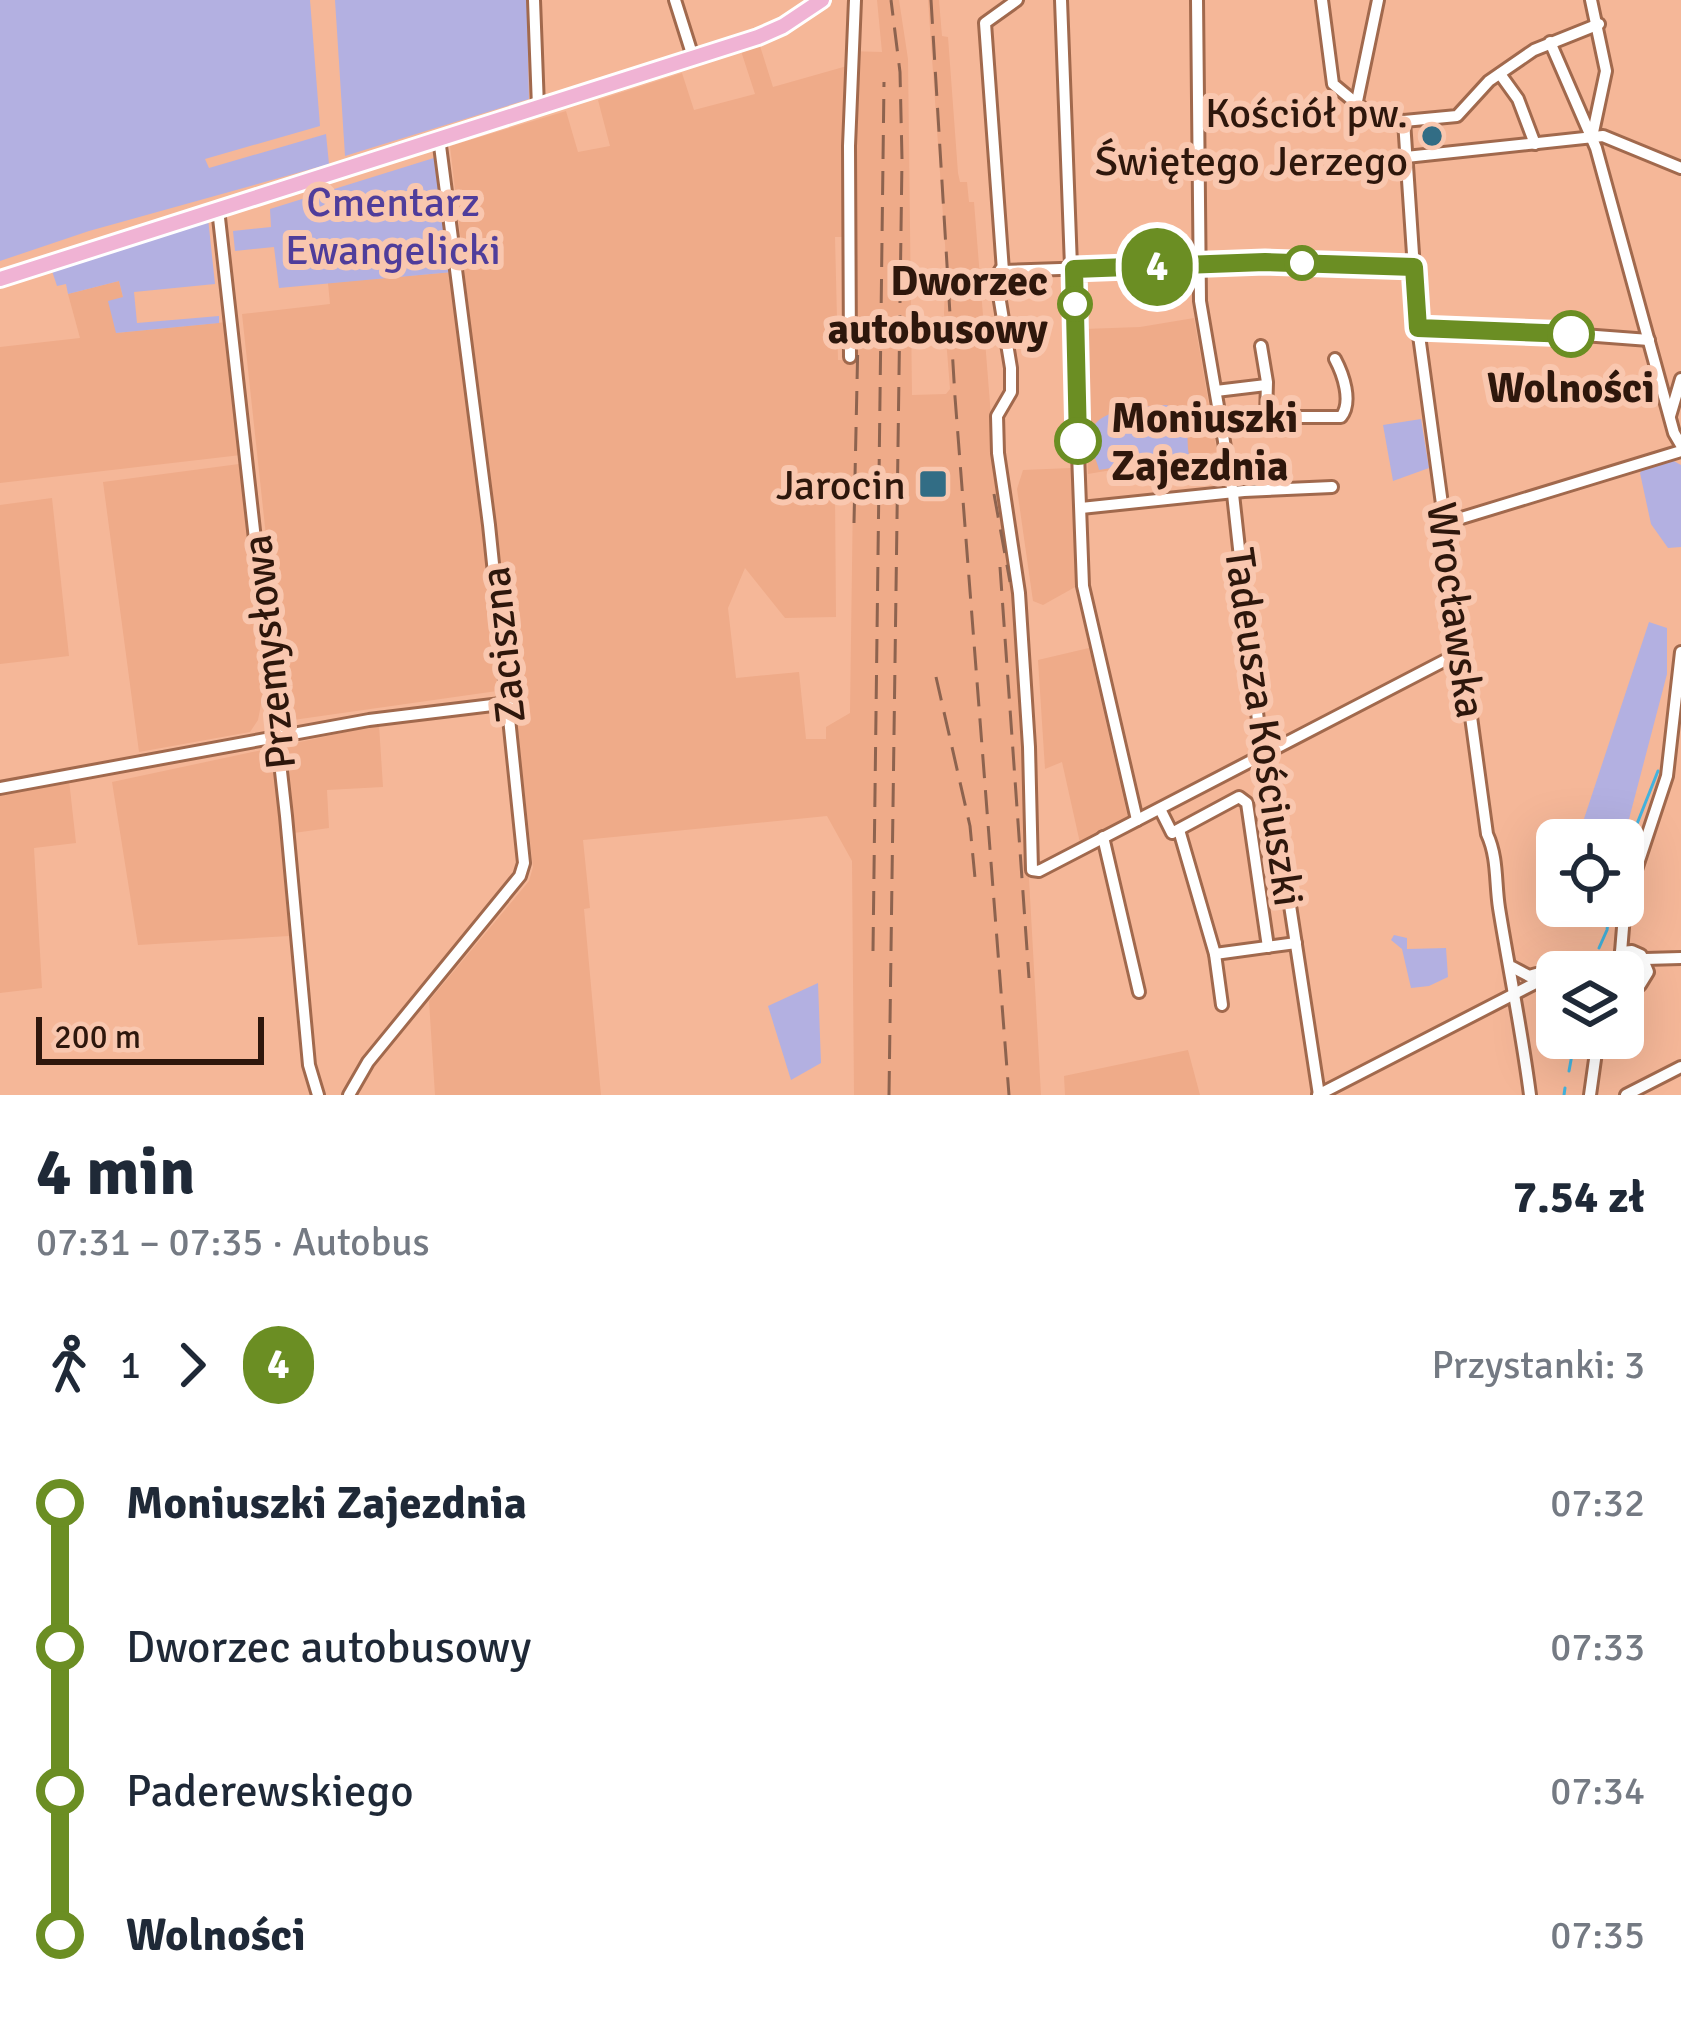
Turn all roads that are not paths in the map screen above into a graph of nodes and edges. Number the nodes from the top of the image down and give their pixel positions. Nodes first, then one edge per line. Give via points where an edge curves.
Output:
1 (534, 0) edge
2 (675, 0) edge
3 (855, 0) edge
4 (1017, 0) edge
5 (1061, 0) edge
6 (1197, 0) edge
7 (1322, 0) edge
8 (1378, 0) edge
9 (1591, 0) edge
10 (820, 1) edge
11 (1599, 24) junction
12 (1550, 42) junction
13 (694, 57) junction
14 (1494, 78) junction
15 (1356, 106) junction
16 (538, 107) junction
17 (1404, 121) junction
18 (1592, 137) junction
19 (440, 138) junction
20 (1535, 144) junction
21 (1406, 157) junction
22 (1681, 168) edge
23 (218, 209) junction
24 (1199, 265) junction
25 (1414, 267) junction
26 (1001, 269) junction
27 (1074, 269) junction
28 (0, 279) edge
29 (1418, 328) junction
30 (1648, 340) junction
31 (1261, 346) dead end
32 (850, 357) dead end
33 (1335, 358) dead end
34 (1681, 379) edge
35 (1267, 385) junction
36 (1216, 391) junction
37 (1670, 416) junction
38 (1266, 417) junction
39 (1221, 423) junction
40 (1681, 448) edge
41 (1332, 487) dead end
42 (1233, 494) junction
43 (1081, 508) junction
44 (1445, 523) junction
45 (1463, 651) junction
46 (1681, 652) edge
47 (509, 703) junction
48 (278, 738) junction
49 (1265, 753) junction
50 (0, 788) edge
51 (1160, 809) junction
52 (1137, 820) junction
53 (1178, 830) junction
54 (1103, 837) junction
55 (1296, 943) junction
56 (1268, 947) junction
57 (1626, 951) edge
58 (1215, 954) junction
59 (1677, 958) edge
60 (1646, 965) joint
61 (1512, 967) junction
62 (1644, 972) edge
63 (1536, 974) edge
64 (1536, 982) edge
65 (1139, 992) dead end
66 (1515, 992) junction
67 (1222, 1005) dead end
68 (1595, 1059) edge
69 (1681, 1067) edge
70 (318, 1095) edge
71 (349, 1095) edge
72 (1319, 1095) edge
73 (1530, 1095) edge
74 (1590, 1095) edge
75 (1626, 1095) edge

1 - 16 street
2 - 13 street
3 - 32 street
4 - 26 street via 985,23
5 - 27 street
6 - 24 street, Tadeusza Kościuszki
7 - 15 street via 1331,80
8 - 15 street
9 - 11 street
10 - 13 main road via 766,34
11 - 12 street
11 - 18 street via 1606,71
12 - 14 street
12 - 18 street
13 - 16 main road
14 - 17 street via 1457,116
14 - 20 street via 1517,100
15 - 17 street via 1374,118
16 - 19 main road
17 - 21 street, Wrocławska
18 - 20 street
18 - 22 street
18 - 30 street
19 - 23 main road
19 - 47 street, Zaciszna
20 - 21 street
21 - 25 street, Wrocławska
23 - 28 main road
23 - 48 street, Przemysłowa
24 - 25 street
24 - 27 street
24 - 36 street, Tadeusza Kościuszki
25 - 29 street, Wrocławska
26 - 27 street
26 - 54 street via 1011,392 997,416 998,453 1019,593 1032,870
27 - 43 street
29 - 30 street
29 - 44 street, Wrocławska
30 - 37 street
31 - 35 street
33 - 38 street via 1344,415
34 - 37 street
35 - 36 street
35 - 38 street
36 - 39 street, Tadeusza Kościuszki
37 - 40 street
38 - 39 street
39 - 42 street, Tadeusza Kościuszki
40 - 44 street
41 - 42 street
42 - 43 street
42 - 49 street, Tadeusza Kościuszki
43 - 52 street via 1087,604
44 - 45 street, Wrocławska
45 - 49 street
45 - 61 street, Wrocławska
46 - 57 street via 1667,776 1622,921
47 - 48 street
47 - 71 street, Zaciszna via 520,876
48 - 50 street
48 - 70 street, Przemysłowa
49 - 51 street
49 - 55 street, Tadeusza Kościuszki
51 - 52 street
51 - 53 street via 1172,833
52 - 54 street
53 - 56 street via 1239,797 1247,803
53 - 58 street
54 - 65 street
55 - 56 street
55 - 72 street, Tadeusza Kościuszki
56 - 58 street
58 - 67 street
59 - 60 street
60 - 62 street
61 - 63 street
61 - 66 street, Wrocławska
64 - 66 street
66 - 72 street
66 - 73 street, Wrocławska
68 - 74 street
69 - 75 street

